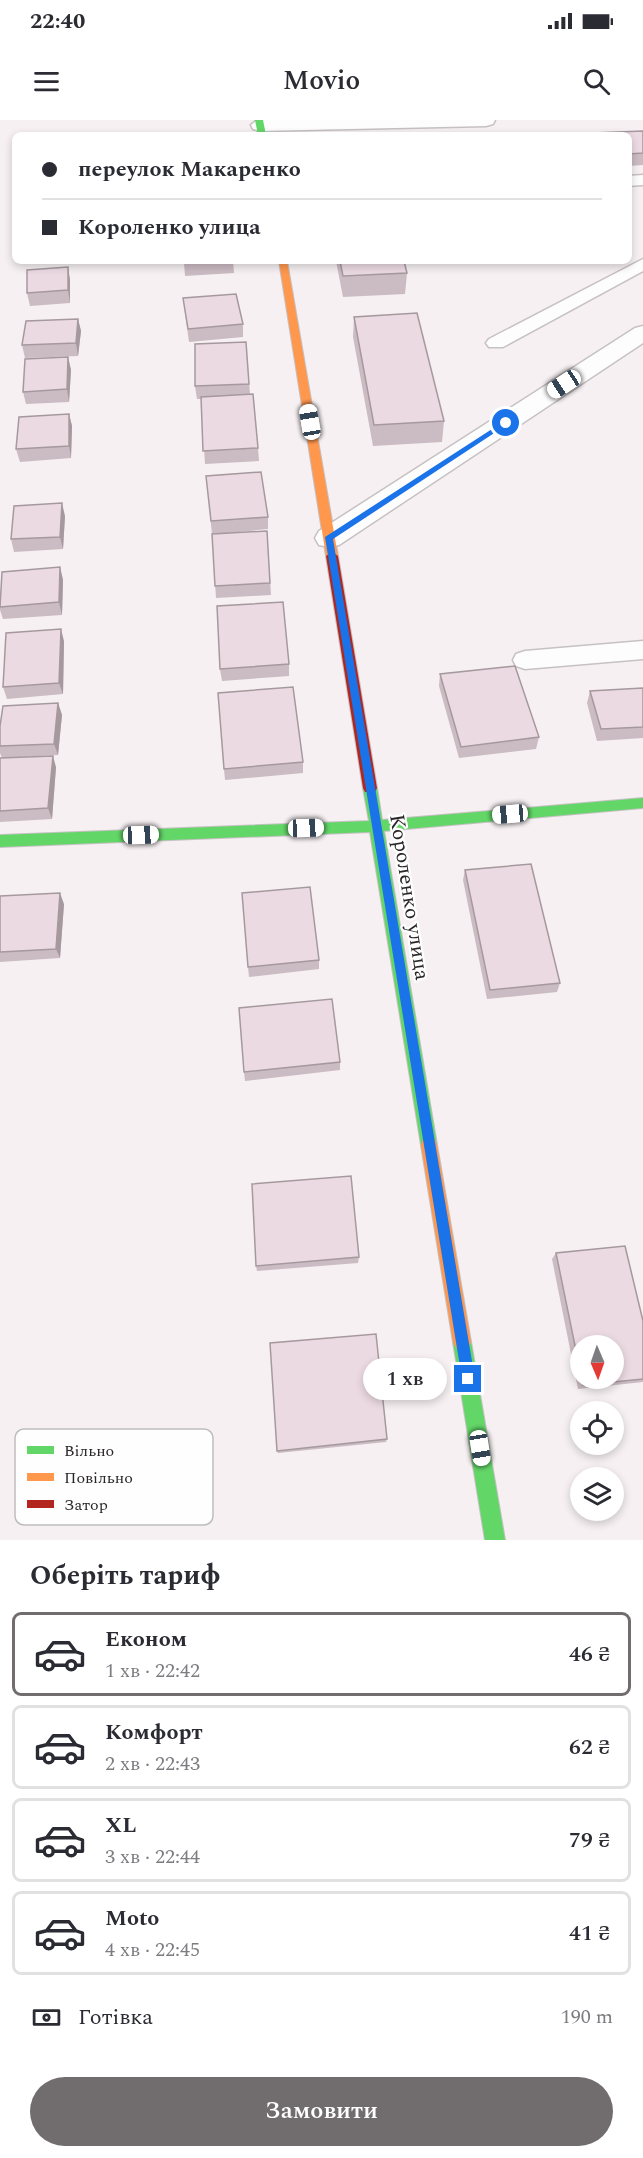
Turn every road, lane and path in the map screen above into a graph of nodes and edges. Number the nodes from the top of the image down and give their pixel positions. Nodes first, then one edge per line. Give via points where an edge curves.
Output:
1 (486, 120) edge
2 (260, 127) edge
3 (284, 264) edge
4 (643, 264) edge
5 (643, 333) edge
6 (496, 343) dead end
7 (329, 537) junction
8 (643, 650) edge
9 (525, 660) dead end
10 (643, 803) edge
11 (377, 826) junction
12 (0, 841) edge
13 (495, 1540) edge

1 - 2 street
3 - 7 street, Короленко улица
4 - 6 lane
5 - 7 street
7 - 11 street, Короленко улица
8 - 9 lane
10 - 11 street
11 - 12 street
11 - 13 street, Короленко улица

